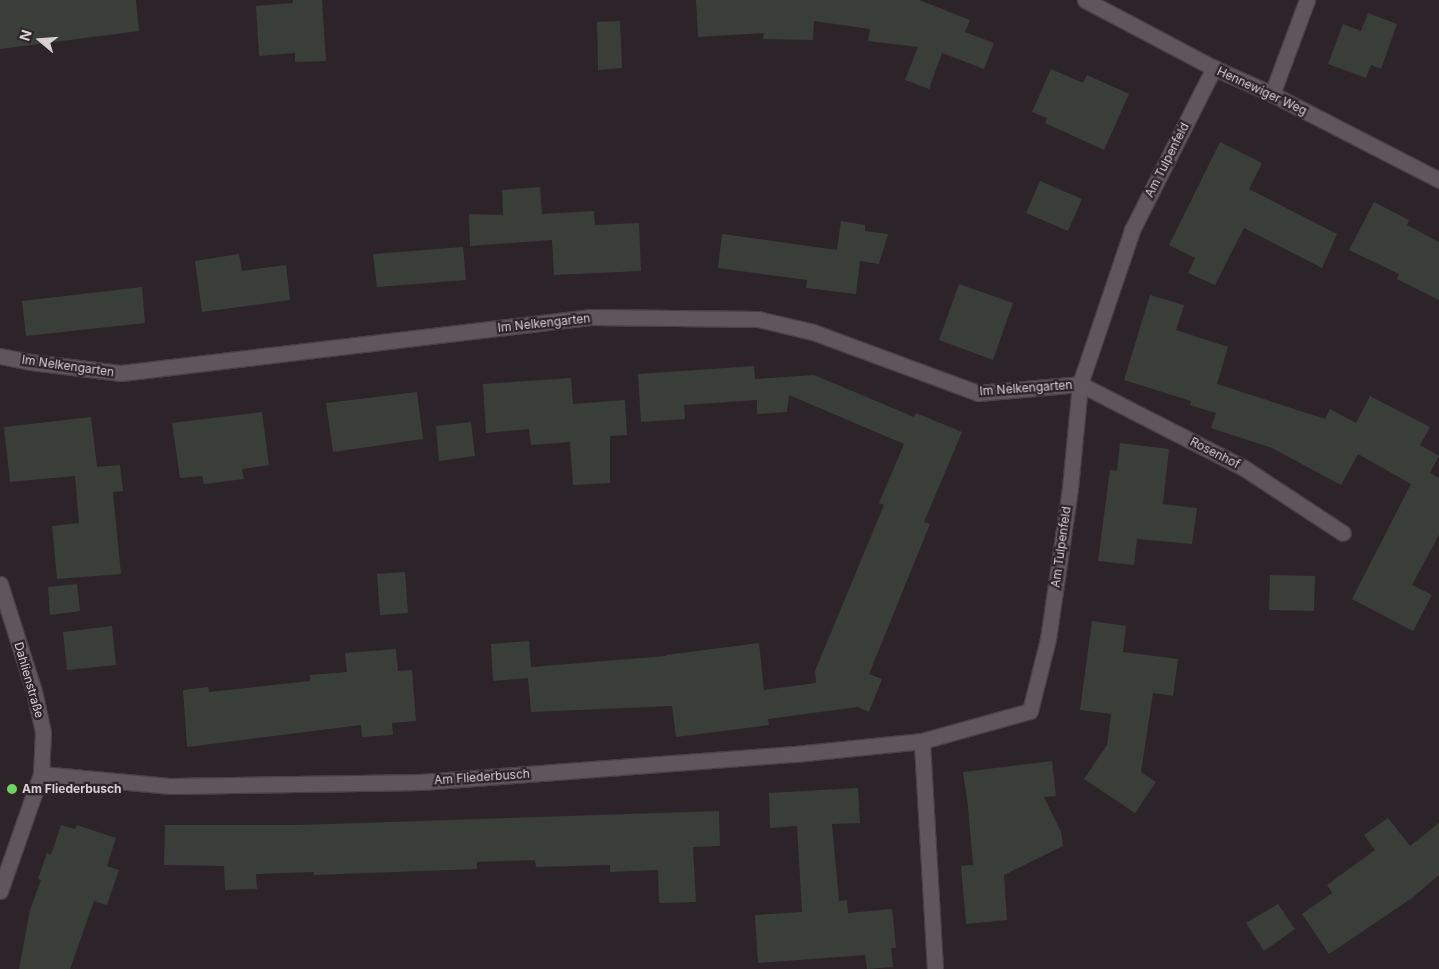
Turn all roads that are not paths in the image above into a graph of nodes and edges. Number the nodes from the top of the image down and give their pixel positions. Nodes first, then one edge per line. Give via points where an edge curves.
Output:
1 (1085, 0) edge
2 (1306, 0) edge
3 (1214, 68) junction
4 (1272, 94) junction
5 (1439, 180) edge
6 (0, 356) edge
7 (1080, 384) junction
8 (1344, 532) dead end
9 (0, 584) edge
10 (922, 741) junction
11 (40, 774) junction
12 (0, 891) edge
13 (935, 969) edge

1 - 3 street, Hennewiger Weg
2 - 4 street
3 - 4 street, Hennewiger Weg
3 - 7 street, Am Tulpenfeld via 1132,230
4 - 5 street, Hennewiger Weg
6 - 7 street, Im Nelkengarten via 121,373 590,317 758,319 812,332 978,393
7 - 8 street, Rosenhof via 1244,468
7 - 10 street, Am Tulpenfeld via 1070,488 1048,639 1030,711
9 - 11 street, Dahlienstraße via 34,691 43,732
10 - 11 street, Am Fliederbusch via 795,754 421,782 171,786
10 - 13 street
11 - 12 street, Dahlienstraße

